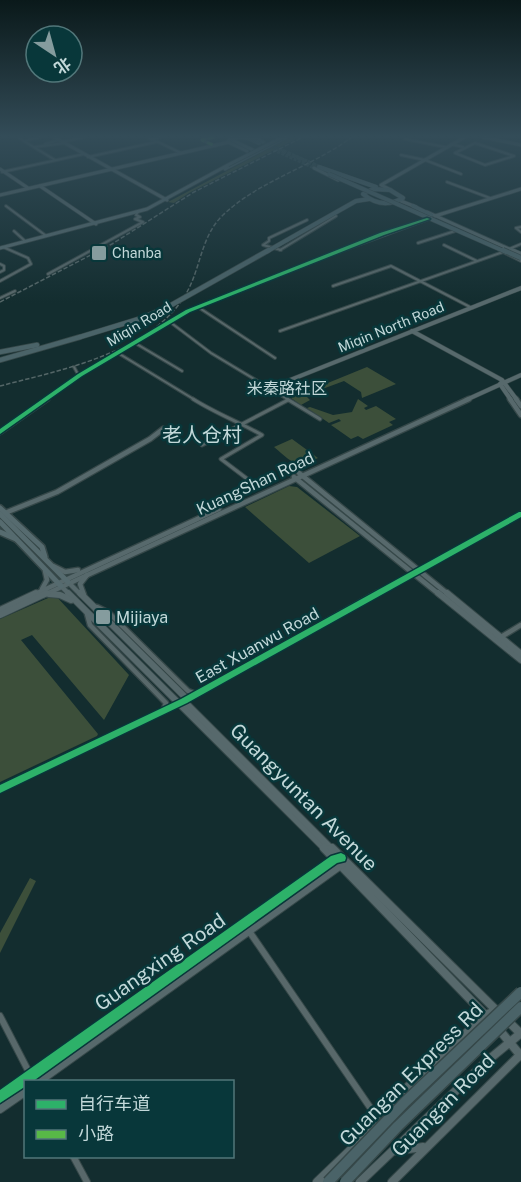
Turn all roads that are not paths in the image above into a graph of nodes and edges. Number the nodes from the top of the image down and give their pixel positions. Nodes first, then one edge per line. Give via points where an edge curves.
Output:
1 (48, 192) edge
2 (153, 192) edge
3 (178, 192) edge
4 (364, 192) joint
5 (374, 192) edge
6 (394, 192) edge
7 (474, 192) edge
8 (510, 192) edge
9 (490, 198) junction
10 (166, 199) junction
11 (369, 199) junction
12 (401, 201) junction
13 (389, 203) junction
14 (6, 206) dead end
15 (413, 206) joint
16 (408, 209) junction
17 (138, 212) junction
18 (336, 216) dead end
19 (432, 218) junction
20 (307, 220) dead end
21 (330, 222) dead end
22 (95, 223) junction
23 (521, 227) edge
24 (14, 231) dead end
25 (455, 231) junction
26 (521, 232) edge
27 (45, 236) junction
28 (285, 239) junction
29 (25, 241) junction
30 (418, 243) dead end
31 (489, 243) junction
32 (521, 244) edge
33 (444, 245) dead end
34 (1, 247) edge
35 (509, 249) junction
36 (280, 250) junction
37 (503, 252) junction
38 (521, 257) edge
39 (477, 261) junction
40 (0, 264) edge
41 (306, 264) joint
42 (0, 272) edge
43 (48, 274) dead end
44 (0, 281) edge
45 (421, 282) junction
46 (333, 286) dead end
47 (521, 288) edge
48 (15, 291) dead end
49 (0, 298) edge
50 (198, 307) junction
51 (472, 308) junction
52 (170, 322) junction
53 (280, 331) dead end
54 (412, 331) junction
55 (79, 335) junction
56 (135, 343) junction
57 (45, 344) junction
58 (0, 352) edge
59 (118, 353) junction
60 (275, 358) dead end
61 (0, 361) edge
62 (74, 367) dead end
63 (182, 371) dead end
64 (521, 373) edge
65 (79, 376) junction
66 (503, 382) junction
67 (270, 388) junction
68 (288, 400) junction
69 (521, 406) edge
70 (521, 415) edge
71 (320, 419) dead end
72 (243, 423) junction
73 (163, 429) dead end
74 (0, 432) edge
75 (202, 445) dead end
76 (297, 475) junction
77 (254, 484) dead end
78 (0, 508) edge
79 (3, 514) edge
80 (521, 514) edge
81 (0, 522) edge
82 (0, 532) edge
83 (14, 532) junction
84 (19, 541) junction
85 (47, 560) junction
86 (97, 566) junction
87 (44, 569) junction
88 (415, 572) junction
89 (63, 583) junction
90 (31, 598) junction
91 (86, 599) junction
92 (78, 605) junction
93 (94, 606) junction
94 (0, 612) edge
95 (87, 614) junction
96 (521, 625) edge
97 (501, 638) junction
98 (521, 654) edge
99 (521, 660) edge
100 (137, 663) junction
101 (142, 678) junction
102 (199, 693) junction
103 (181, 703) junction
104 (158, 714) junction
105 (0, 789) edge
106 (340, 861) junction
107 (248, 930) junction
108 (521, 986) edge
109 (521, 992) edge
110 (521, 1007) edge
111 (495, 1010) junction
112 (521, 1012) edge
113 (486, 1015) junction
114 (0, 1016) edge
115 (510, 1023) junction
116 (501, 1031) junction
117 (521, 1033) edge
118 (510, 1043) junction
119 (521, 1055) edge
120 (35, 1079) edge
121 (24, 1085) edge
122 (24, 1092) edge
123 (0, 1097) edge
124 (0, 1109) edge
125 (376, 1116) junction
126 (424, 1147) junction
127 (392, 1151) junction
128 (74, 1158) edge
129 (393, 1181) edge
130 (87, 1182) edge
131 (317, 1182) edge
132 (328, 1182) edge
133 (345, 1182) edge
134 (360, 1182) edge

1 - 22 main road
2 - 10 main road
3 - 10 main road
4 - 11 highway
4 - 28 highway
5 - 31 highway, bridge
6 - 12 highway via 402,196
7 - 9 street
8 - 9 main road, Miqin Road
9 - 19 main road, Miqin Road
10 - 17 main road
10 - 22 main road
11 - 13 highway
11 - 28 highway via 356,201
12 - 13 highway
12 - 15 main road
13 - 16 main road
14 - 27 street
15 - 19 highway
16 - 19 highway
16 - 19 main road
17 - 22 main road
17 - 43 street via 140,217 135,219 143,222
18 - 36 street
19 - 25 main road
19 - 31 highway, bridge
19 - 31 highway, bridge
19 - 35 main road
19 - 41 main road, Miqin Road
20 - 36 street via 269,238 263,245
21 - 36 street
22 - 27 main road
22 - 34 main road
23 - 26 street via 516,228
24 - 29 street
25 - 30 street
25 - 37 main road
27 - 29 main road
28 - 55 highway, bridge via 166,308
29 - 34 main road
31 - 38 highway, bridge
32 - 35 street
33 - 39 street
34 - 44 street via 28,258 31,264
35 - 38 main road
37 - 38 main road
37 - 39 street
39 - 45 street
40 - 42 street via 4,266
41 - 50 street, Miqin Road
45 - 46 street via 391,266
45 - 51 street
45 - 53 street
47 - 51 main road, Miqin North Road
48 - 49 street
50 - 52 street, Miqin Road
50 - 60 street
51 - 54 main road, Miqin North Road
52 - 56 street, Miqin Road
52 - 67 street via 212,354
54 - 66 street
54 - 67 main road, Miqin North Road
55 - 57 highway
55 - 61 highway
56 - 59 street, Miqin Road
56 - 63 street
57 - 58 highway
57 - 61 highway
59 - 65 street, Miqin Road
59 - 72 street via 216,413
62 - 65 street
64 - 66 main road, KuangShan Road
65 - 74 street, Miqin Road
66 - 69 main road
66 - 70 main road
66 - 76 main road, KuangShan Road
67 - 68 street
68 - 71 street
68 - 72 street
72 - 75 street
72 - 77 street via 262,435 221,459
73 - 79 main road via 64,488
76 - 86 main road, KuangShan Road
76 - 88 main road
78 - 79 main road
79 - 83 main road
79 - 85 main road via 42,547
80 - 88 main road, East Xuanwu Road
81 - 83 main road
82 - 84 main road
83 - 84 main road
83 - 85 main road
84 - 87 main road
85 - 86 main road via 69,572
85 - 89 main road
86 - 89 main road, KuangShan Road
86 - 91 main road via 81,582
87 - 89 main road
87 - 90 street via 46,583
88 - 97 main road
88 - 99 main road
88 - 102 main road, East Xuanwu Road
89 - 90 main road, KuangShan Road
89 - 91 main road, Guangyuntan Avenue
89 - 92 main road, Guangyuntan Avenue
90 - 92 main road via 55,594
90 - 94 main road, KuangShan Road
91 - 93 main road, Guangyuntan Avenue
92 - 95 main road, Guangyuntan Avenue
93 - 102 street via 109,613 188,692
93 - 103 main road, Guangyuntan Avenue via 185,697
95 - 100 main road, Guangyuntan Avenue
95 - 101 street via 90,625
96 - 97 street
97 - 98 main road
100 - 101 street
100 - 103 main road, Guangyuntan Avenue
101 - 104 street via 167,704
102 - 103 main road, East Xuanwu Road
103 - 104 main road, East Xuanwu Road
103 - 106 main road, Guangyuntan Avenue
104 - 105 main road, East Xuanwu Road
106 - 107 street, Guangxing Road
106 - 111 main road, Guangyuntan Avenue
106 - 113 main road, Guangyuntan Avenue
106 - 120 main road, Guangxing Road
107 - 120 street, Guangxing Road
107 - 125 street
108 - 111 main road, Guangan Road
109 - 132 highway, Guangan Express Rd, bridge
110 - 133 highway, Guangan Express Rd, bridge
111 - 113 main road, Guangan Road
111 - 115 main road, Guangyuntan Avenue
112 - 115 main road
113 - 116 main road, Guangyuntan Avenue
113 - 125 main road, Guangan Road
114 - 120 street
115 - 116 main road
115 - 117 main road, Guangyuntan Avenue
116 - 118 main road, Guangyuntan Avenue
116 - 133 main road
117 - 118 main road
118 - 119 main road, Guangyuntan Avenue
118 - 127 main road
119 - 126 main road, Guangan Road
121 - 123 main road, Guangxing Road
122 - 124 street
125 - 131 main road, Guangan Road via 363,1138
126 - 127 main road
126 - 129 main road, Guangan Road
127 - 134 main road
128 - 130 street

